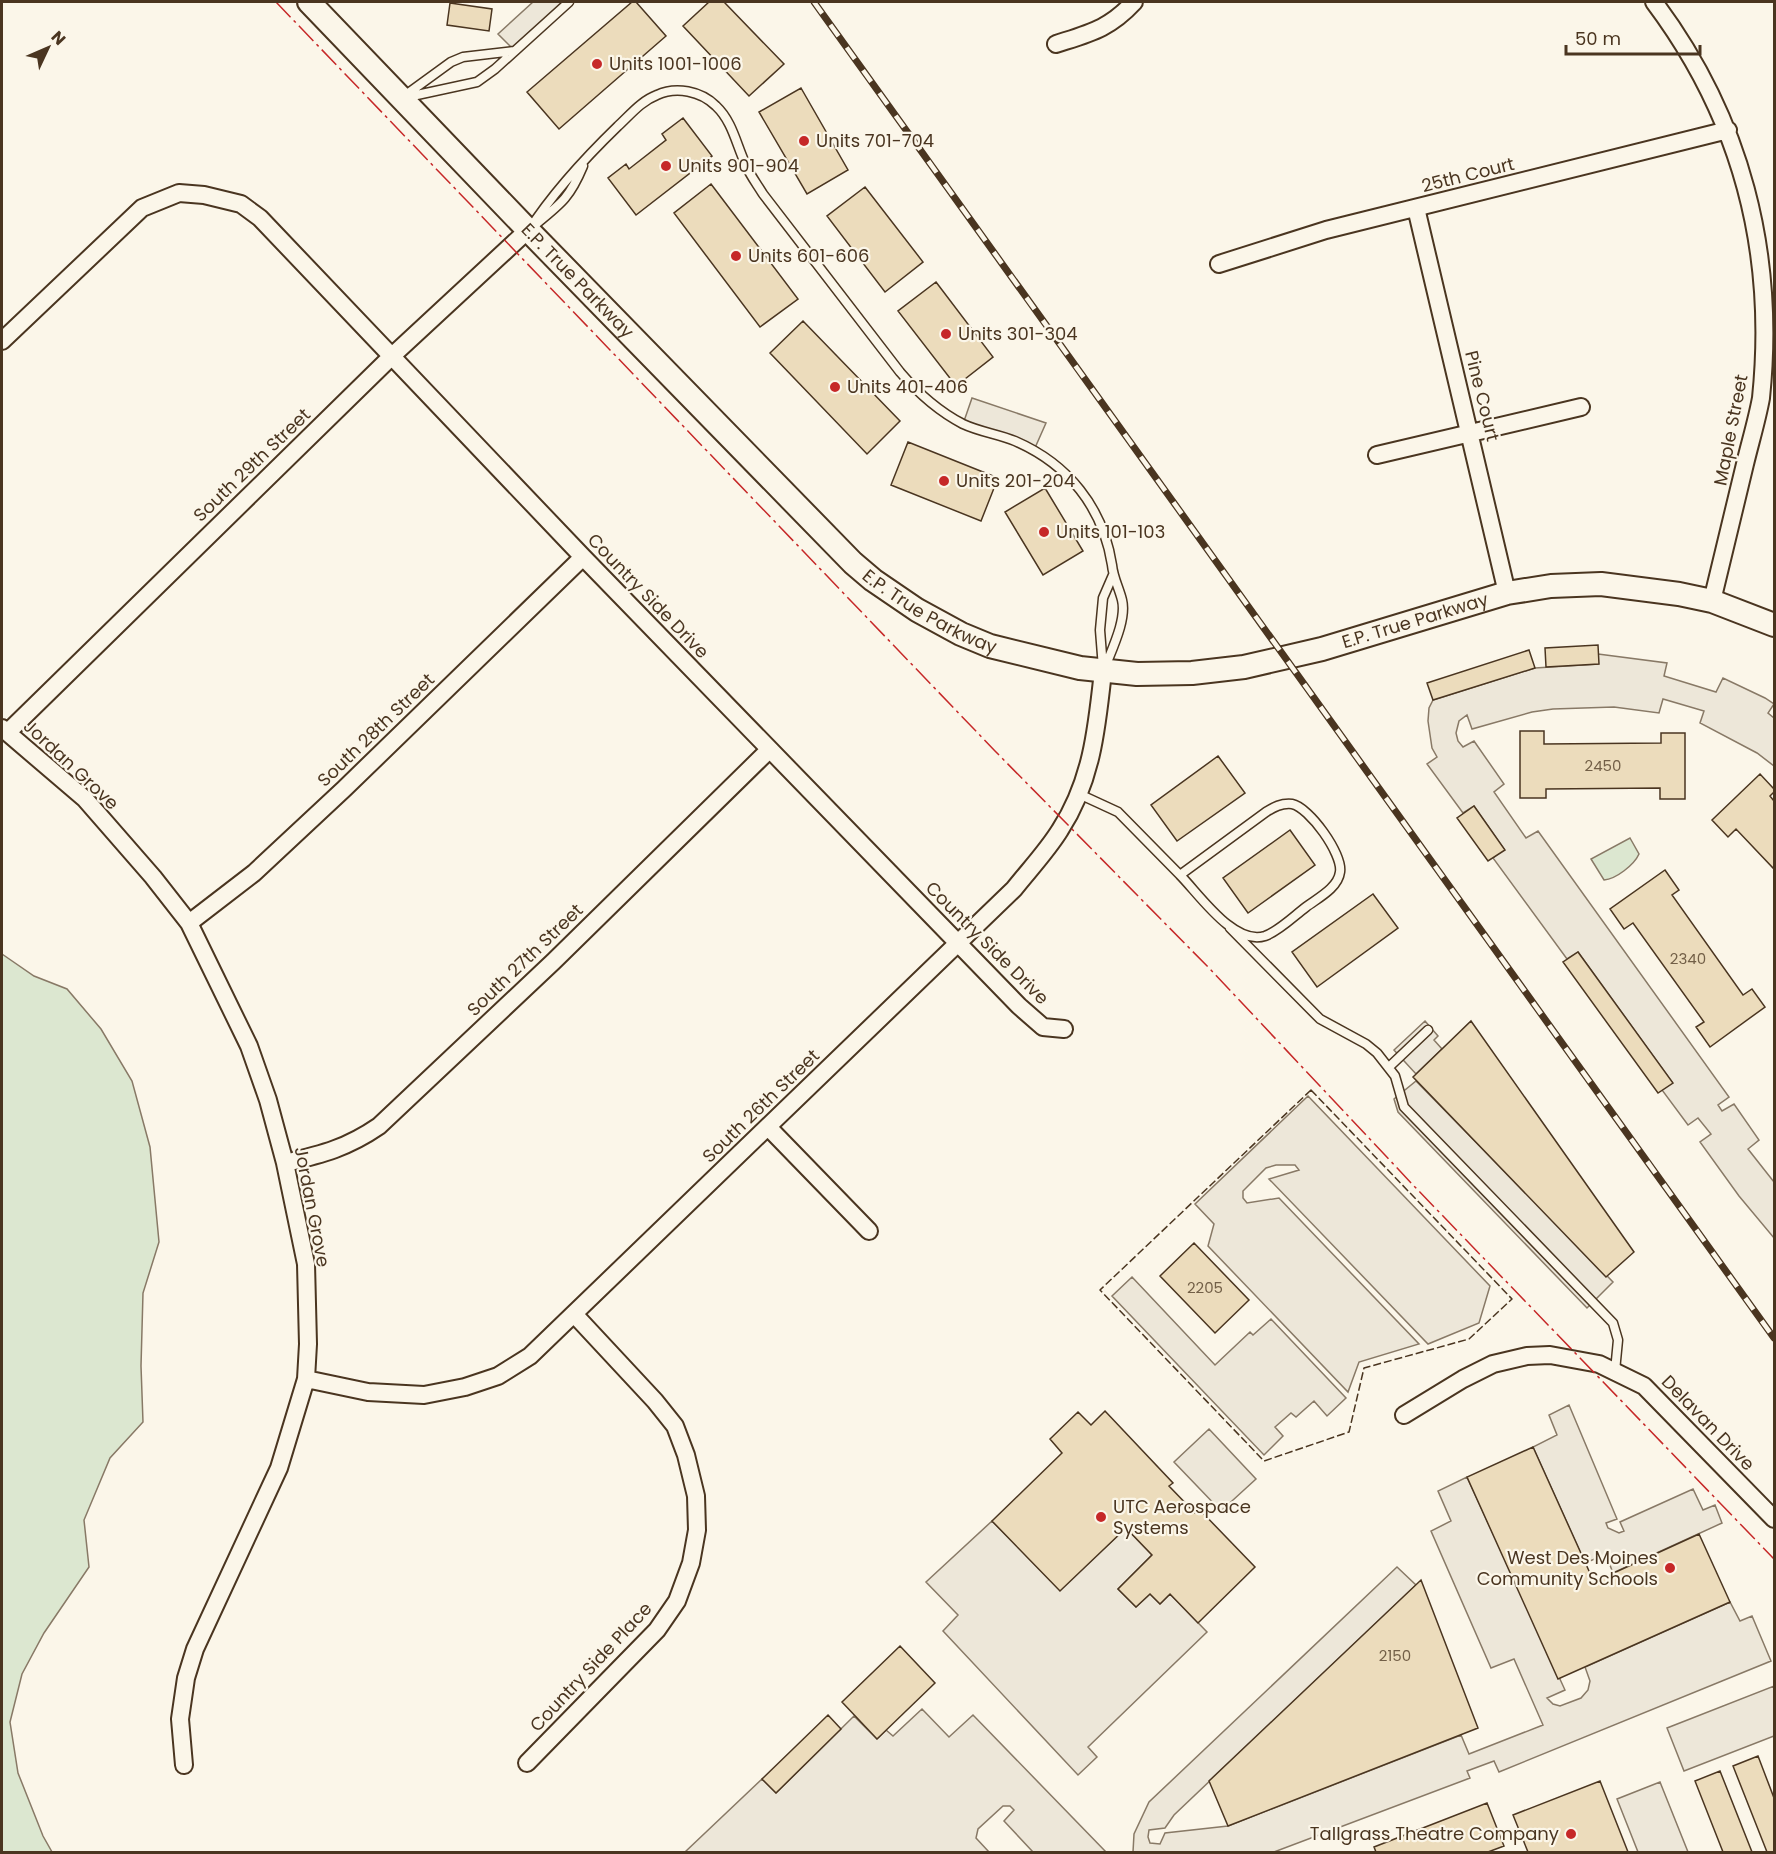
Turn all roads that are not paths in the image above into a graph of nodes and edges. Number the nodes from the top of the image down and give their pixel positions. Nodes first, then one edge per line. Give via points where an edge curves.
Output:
1 (309, 2) edge
2 (569, 2) edge
3 (1134, 2) edge
4 (1654, 2) edge
5 (1056, 44) dead end
6 (515, 51) junction
7 (402, 98) junction
8 (1728, 130) junction
9 (1416, 208) junction
10 (528, 230) junction
11 (1219, 264) dead end
12 (2, 341) edge
13 (392, 356) junction
14 (1581, 406) dead end
15 (1471, 433) junction
16 (1377, 455) dead end
17 (583, 557) junction
18 (1113, 575) junction
19 (1507, 593) junction
20 (1713, 601) junction
21 (1774, 625) edge
22 (1104, 671) junction
23 (5, 730) edge
24 (770, 750) junction
25 (1079, 794) junction
26 (1180, 875) junction
27 (189, 923) junction
28 (1230, 928) junction
29 (958, 941) junction
30 (1065, 1029) dead end
31 (1428, 1030) dead end
32 (1389, 1067) junction
33 (768, 1127) junction
34 (285, 1163) junction
35 (869, 1231) dead end
36 (574, 1314) junction
37 (1615, 1371) junction
38 (306, 1379) junction
39 (1404, 1415) dead end
40 (1774, 1519) edge
41 (527, 1763) dead end
42 (184, 1765) dead end

1 - 7 main road, E.P. True Parkway
2 - 6 lane
3 - 5 street via 1120,17 1097,31
4 - 8 street, Maple Street via 1707,83
6 - 7 lane via 477,82
6 - 7 lane via 463,57
7 - 10 main road, E.P. True Parkway
8 - 9 street, 25th Court
8 - 20 street, Maple Street via 1753,206 1764,275 1766,328 1761,399
9 - 11 street, 25th Court via 1326,230
9 - 15 street, Pine Court
10 - 13 street, South 29th Street
10 - 18 lane via 564,200 595,148 639,106 658,94 673,91 703,96 726,116 763,194 918,393 963,424 1038,452 1078,486 1102,527
10 - 22 main road, E.P. True Parkway via 835,545 873,579 917,610 990,646
12 - 13 street, Country Side Drive via 141,208 179,193 241,204 260,218
13 - 17 street, Country Side Drive
13 - 23 street, South 29th Street
14 - 15 street
15 - 16 street
15 - 19 street, Pine Court
17 - 24 street, Country Side Drive
17 - 27 street, South 28th Street via 271,858
18 - 22 lane via 1103,598 1100,630
18 - 22 lane via 1123,602 1119,632
19 - 20 main road, E.P. True Parkway via 1601,584
19 - 22 main road, E.P. True Parkway via 1322,649 1244,667 1165,674
20 - 21 main road, E.P. True Parkway
22 - 25 street, South 26th Street via 1095,741
23 - 27 street, Jordan Grove via 85,799
24 - 29 street, Country Side Drive
24 - 34 street, South 27th Street via 379,1126 332,1151
25 - 26 lane via 1118,812
25 - 29 street, South 26th Street via 1060,830 1014,889
26 - 28 lane
26 - 28 lane via 1278,805 1293,804 1304,810 1334,849 1340,863 1337,882 1265,936 1243,936
27 - 34 street, Jordan Grove via 249,1046
28 - 32 lane via 1314,1014 1366,1044
29 - 30 street, Country Side Drive via 1043,1027
29 - 33 street, South 26th Street
31 - 32 lane
32 - 37 lane via 1404,1107 1613,1323 1618,1340
33 - 35 street
33 - 36 street, South 26th Street
34 - 38 street, Jordan Grove via 306,1264
36 - 38 street, South 26th Street via 531,1356 498,1376 465,1387 424,1395 368,1392
36 - 41 street, Country Side Place via 675,1426 696,1496 697,1530 691,1563 677,1601 657,1630
37 - 39 street, Delavan Drive via 1560,1356 1527,1356 1493,1364
37 - 40 street, Delavan Drive via 1644,1386
38 - 42 street, Jordan Grove via 279,1468 195,1649 180,1719

